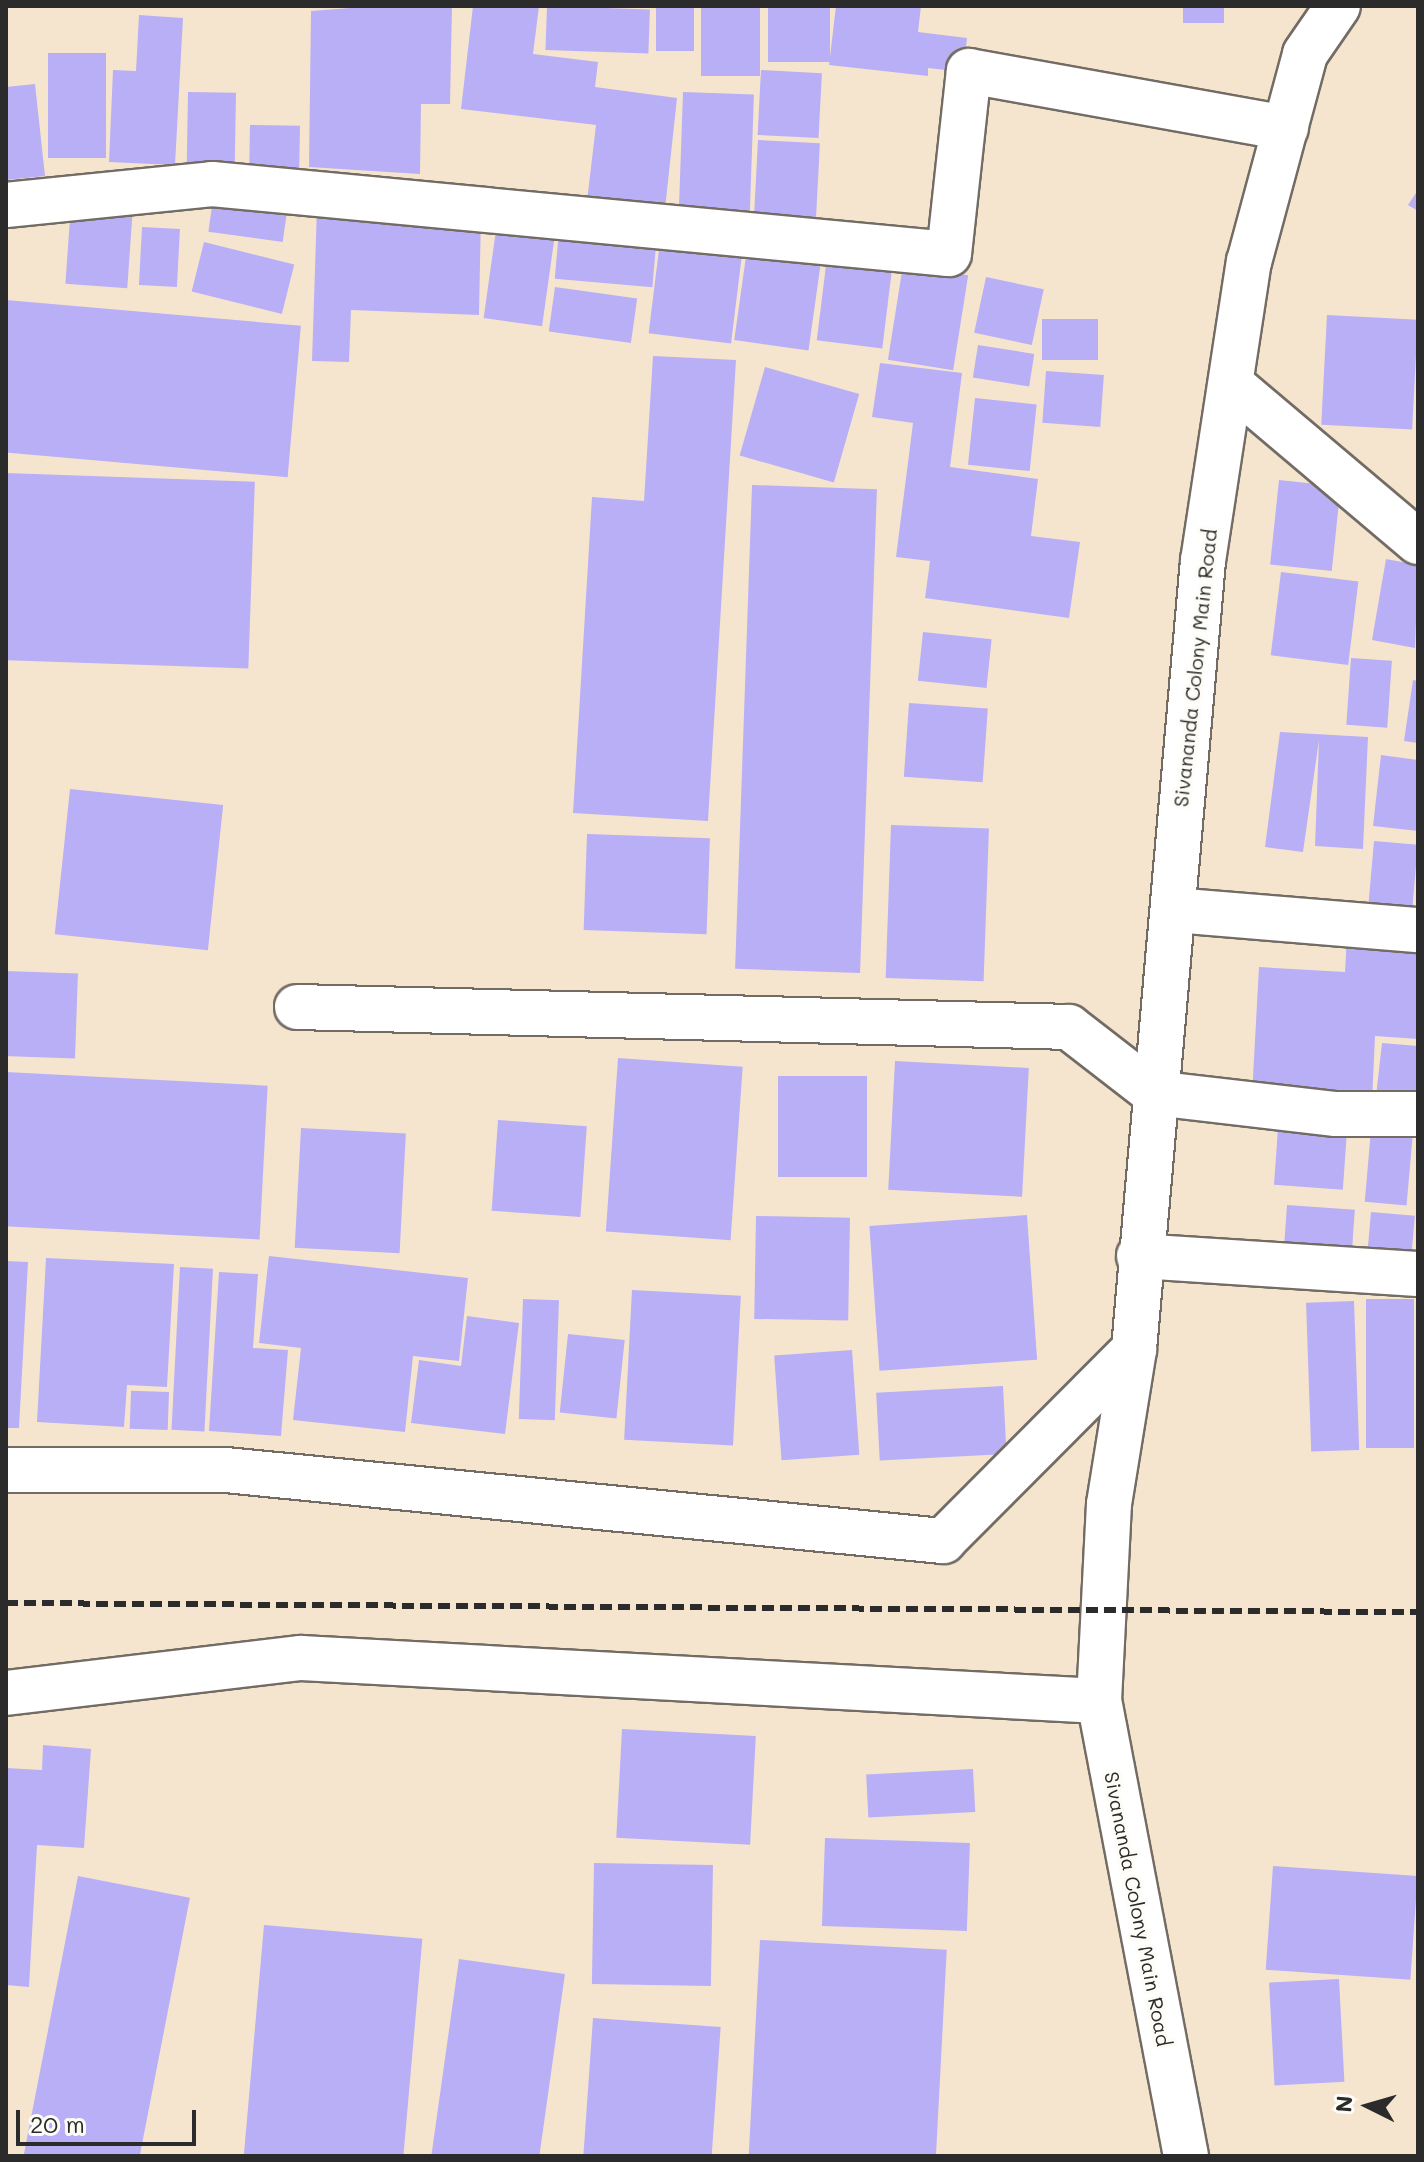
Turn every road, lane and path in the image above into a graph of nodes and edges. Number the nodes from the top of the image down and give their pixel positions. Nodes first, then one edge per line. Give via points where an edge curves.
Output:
1 (1338, 6) edge
2 (1286, 128) junction
3 (6, 205) edge
4 (1231, 384) junction
5 (1418, 542) edge
6 (1173, 910) junction
7 (1418, 930) edge
8 (297, 1007) dead end
9 (1154, 1093) junction
10 (1418, 1114) edge
11 (1139, 1256) junction
12 (1418, 1274) edge
13 (1134, 1349) junction
14 (6, 1470) edge
15 (6, 1693) edge
16 (1099, 1701) junction
17 (1176, 2143) edge

1 - 2 street, Sivananda Colony Main Road via 1305,54
2 - 3 street via 969,71 949,254 212,184
2 - 4 street, Sivananda Colony Main Road via 1249,262
4 - 5 street
4 - 6 street, Sivananda Colony Main Road via 1203,561
6 - 7 street
6 - 9 street, Sivananda Colony Main Road
8 - 9 street via 1069,1027
9 - 10 street via 1336,1114
9 - 11 street, Sivananda Colony Main Road
11 - 12 street
11 - 13 street, Sivananda Colony Main Road
13 - 14 street via 943,1541 226,1470
13 - 16 street, Sivananda Colony Main Road via 1109,1504
15 - 16 street via 301,1658
16 - 17 street, Sivananda Colony Main Road

